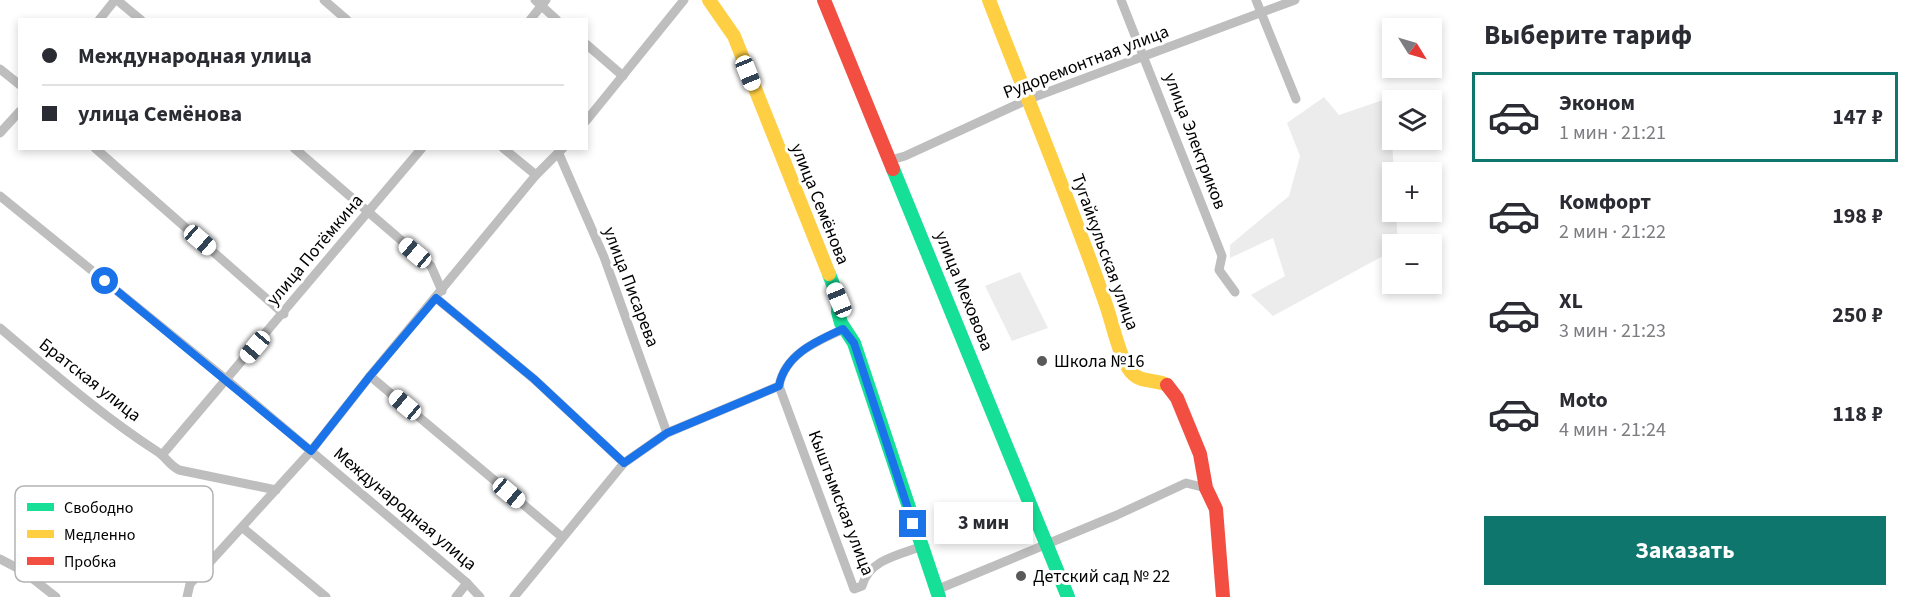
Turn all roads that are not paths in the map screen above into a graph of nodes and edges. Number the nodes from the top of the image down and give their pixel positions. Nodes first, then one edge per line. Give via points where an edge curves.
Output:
1 (116, 0) edge
2 (324, 0) edge
3 (684, 0) edge
4 (709, 0) edge
5 (824, 0) edge
6 (990, 0) edge
7 (1121, 0) edge
8 (1256, 0) edge
9 (1295, 0) edge
10 (541, 2) edge
11 (1261, 14) junction
12 (101, 18) edge
13 (138, 18) edge
14 (345, 18) edge
15 (531, 18) edge
16 (555, 18) edge
17 (588, 46) edge
18 (1145, 58) junction
19 (0, 69) edge
20 (623, 76) junction
21 (18, 83) edge
22 (1029, 99) junction
23 (1296, 99) dead end
24 (18, 113) edge
25 (588, 118) edge
26 (0, 133) edge
27 (97, 150) edge
28 (296, 150) edge
29 (420, 150) edge
30 (505, 150) edge
31 (561, 151) edge
32 (891, 160) junction
33 (536, 175) junction
34 (0, 196) edge
35 (367, 212) junction
36 (1235, 292) dead end
37 (439, 294) junction
38 (284, 314) junction
39 (0, 328) edge
40 (843, 329) junction
41 (370, 376) junction
42 (227, 380) junction
43 (779, 386) junction
44 (667, 433) junction
45 (311, 451) junction
46 (162, 455) junction
47 (624, 463) junction
48 (1206, 488) junction
49 (276, 490) junction
50 (243, 528) junction
51 (562, 537) junction
52 (1047, 543) junction
53 (920, 547) junction
54 (0, 559) edge
55 (213, 560) edge
56 (15, 567) edge
57 (37, 582) edge
58 (192, 582) edge
59 (467, 583) junction
60 (937, 593) edge
61 (56, 597) edge
62 (187, 597) edge
63 (326, 597) edge
64 (456, 597) edge
65 (480, 597) edge
66 (514, 597) edge
67 (1068, 597) edge
68 (1223, 597) edge

1 - 12 street
1 - 13 street
2 - 14 street
3 - 20 street
4 - 40 street, улица Семёнова via 734,36 839,300 836,309
5 - 32 street, улица Меховова
6 - 22 street, Тугайкульская улица
7 - 18 street, улица Электриков
8 - 11 street
9 - 11 street, Рудоремонтная улица
10 - 15 street
10 - 16 street
11 - 18 street, Рудоремонтная улица
11 - 23 street
17 - 20 street
18 - 22 street, Рудоремонтная улица
18 - 36 street, улица Электриков via 1222,256 1220,270
19 - 21 street
20 - 25 street
22 - 32 street, Рудоремонтная улица
22 - 48 street, Тугайкульская улица via 1125,362 1132,374 1160,381 1177,398 1200,454
24 - 26 street
27 - 38 street
28 - 35 street
29 - 35 street, улица Потёмкина
30 - 33 street
31 - 33 street
31 - 44 street, улица Писарева
32 - 52 street, улица Меховова
33 - 37 street
34 - 42 street, Международная улица
35 - 37 street via 431,266
35 - 38 street, улица Потёмкина
37 - 41 street
37 - 47 street
38 - 42 street, улица Потёмкина
39 - 46 street, Братская улица
40 - 43 street via 814,342 791,361
40 - 53 street, улица Семёнова via 854,343
41 - 45 street
41 - 51 street
42 - 45 street, Международная улица
42 - 46 street, улица Потёмкина
43 - 44 street
43 - 53 street, Кыштымская улица via 854,589 862,586 865,574 880,562
44 - 47 street
45 - 49 street
45 - 59 street, Международная улица
46 - 49 street, Братская улица via 179,470
47 - 51 street
48 - 52 street via 1186,483
48 - 68 street, Тугайкульская улица via 1216,509
49 - 50 street
50 - 55 street
50 - 63 street
51 - 66 street
52 - 60 street
52 - 67 street, улица Меховова
53 - 60 street, улица Семёнова
54 - 56 street
57 - 61 street
58 - 62 street
59 - 64 street
59 - 65 street, Международная улица

